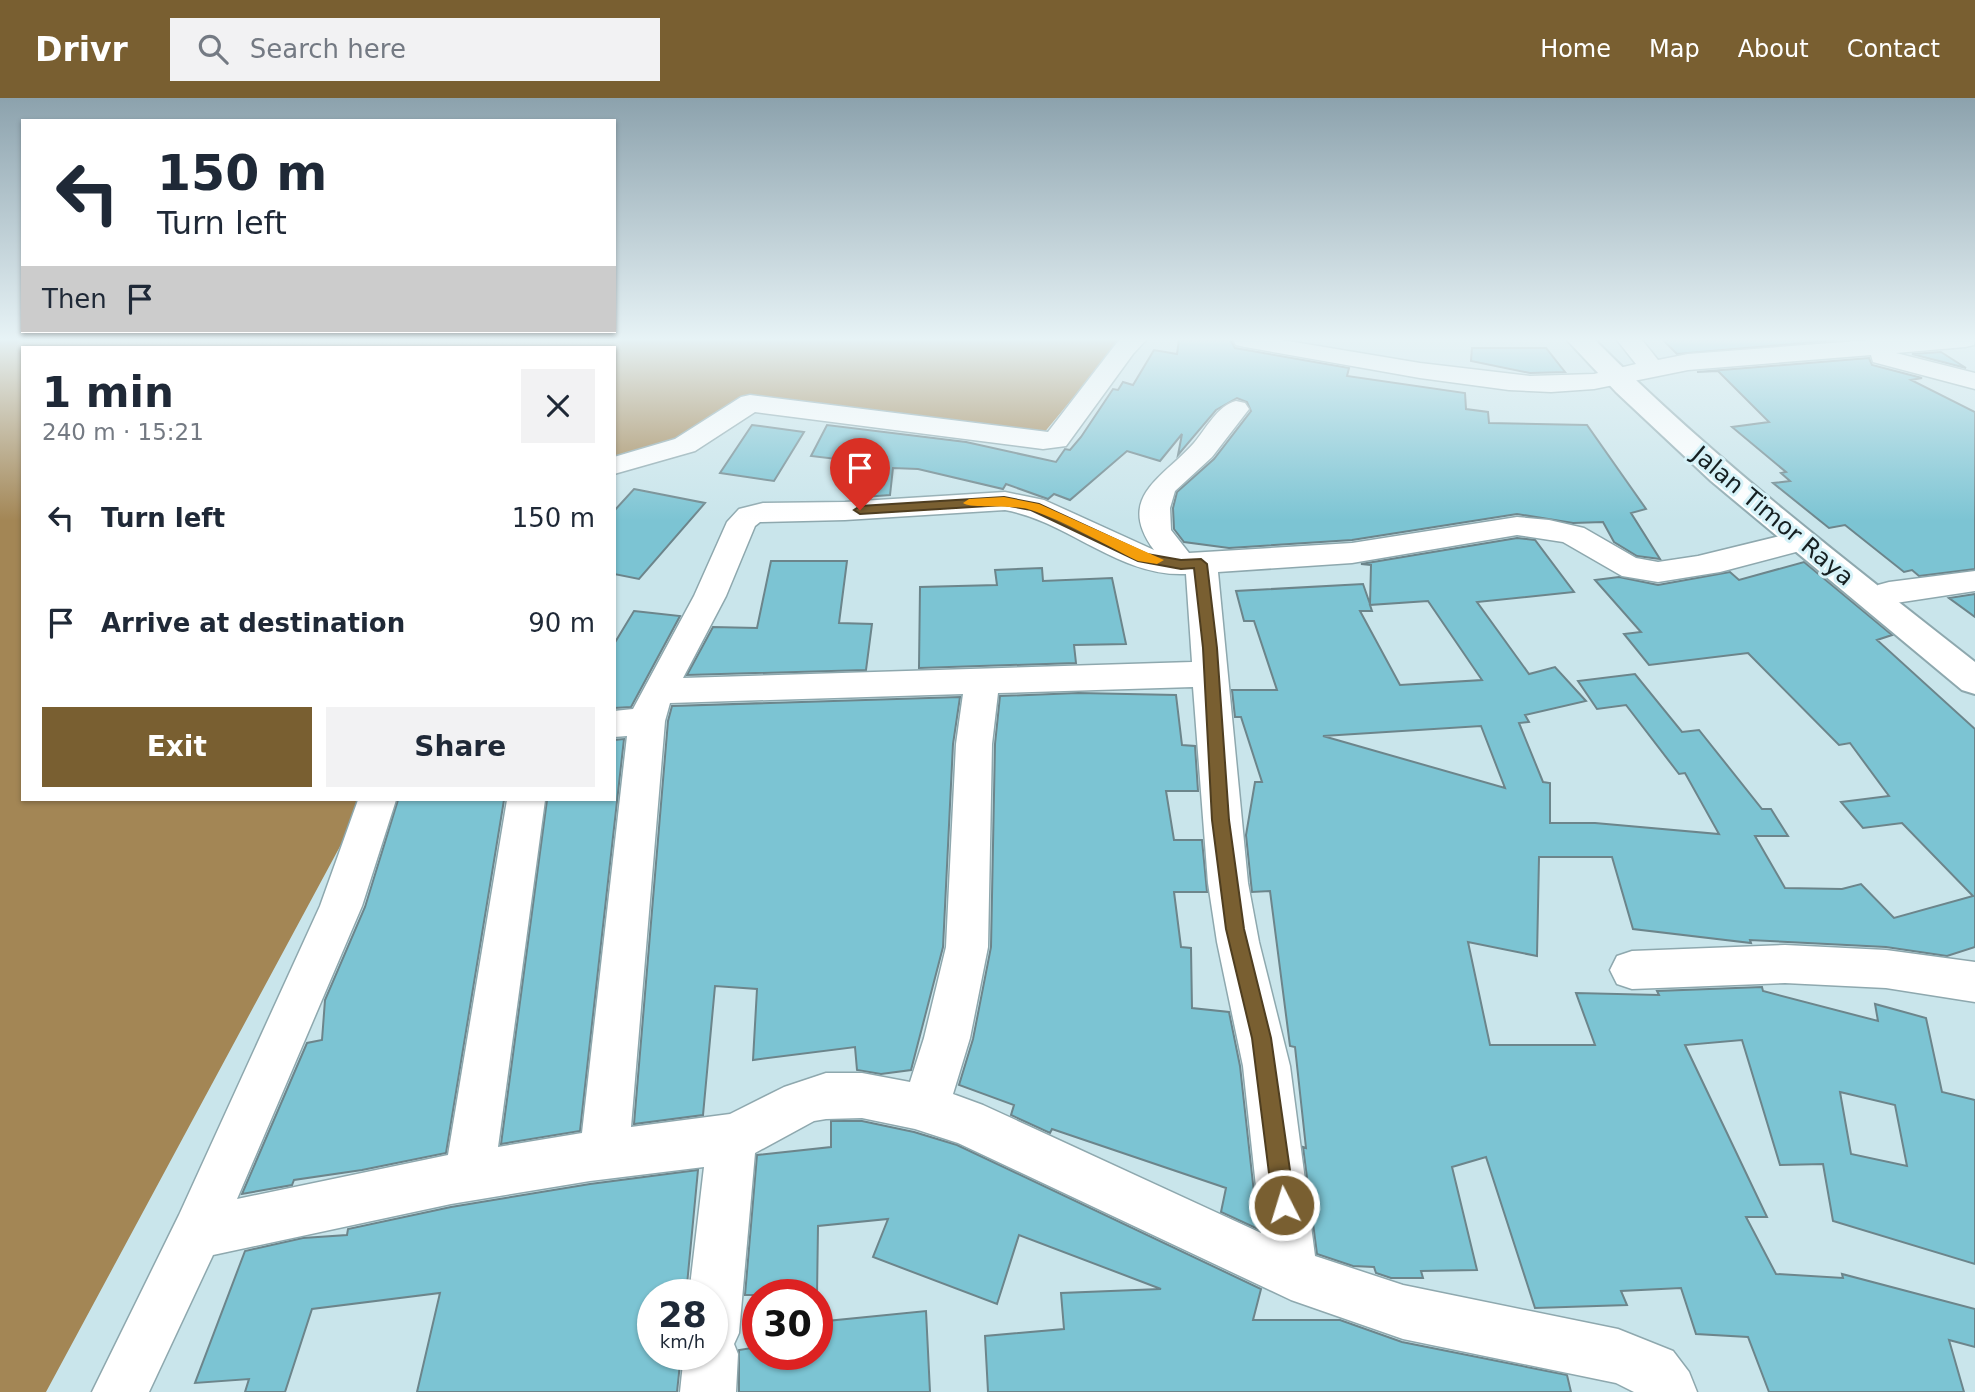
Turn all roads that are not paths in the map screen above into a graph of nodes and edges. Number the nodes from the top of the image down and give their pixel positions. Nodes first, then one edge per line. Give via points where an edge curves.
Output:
1 (1086, 400) edge
2 (1650, 400) edge
3 (1664, 400) edge
4 (1236, 409) dead end
5 (616, 465) edge
6 (1800, 541) junction
7 (1191, 564) junction
8 (1975, 581) edge
9 (1889, 593) junction
10 (1975, 661) edge
11 (1211, 674) junction
12 (982, 680) junction
13 (1975, 681) edge
14 (640, 712) edge
15 (377, 801) edge
16 (526, 801) edge
17 (1632, 970) dead end
18 (1975, 982) edge
19 (925, 1109) junction
20 (732, 1138) junction
21 (605, 1154) junction
22 (469, 1176) junction
23 (197, 1233) junction
24 (1291, 1274) junction
25 (718, 1279) edge
26 (710, 1370) edge
27 (120, 1392) edge
28 (708, 1392) edge
29 (1669, 1392) edge

1 - 5 street via 1056,440 1043,441 750,403 685,445
2 - 6 highway, Jalan Timor Raya via 1669,429
3 - 9 highway, Jalan Timor Raya
4 - 7 street via 1202,451 1162,488 1156,508 1156,531
6 - 7 street via 1664,572 1628,566 1579,536 1517,526 1352,553
6 - 13 highway, Jalan Timor Raya
7 - 11 street
7 - 14 street via 1143,558 1034,506 1004,501 756,513 742,522 710,597
8 - 9 street
9 - 10 highway, Jalan Timor Raya
11 - 12 street
11 - 24 street via 1222,834 1235,929 1264,1051
12 - 14 street
12 - 19 street via 974,744 967,947
14 - 21 street via 622,989
15 - 23 street via 341,906
16 - 22 street
17 - 18 street via 1785,964 1886,969
19 - 20 street via 870,1097 827,1096
19 - 24 street via 966,1122
20 - 21 street
20 - 25 street
21 - 22 street
22 - 23 street
23 - 27 street
24 - 29 street via 1403,1312 1618,1356 1653,1371
26 - 28 street

